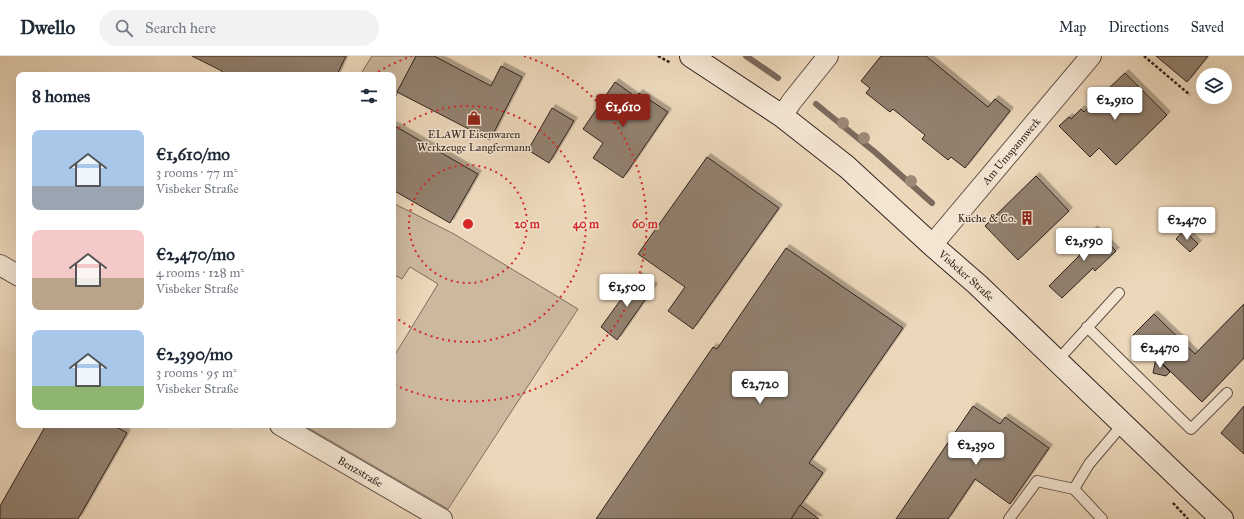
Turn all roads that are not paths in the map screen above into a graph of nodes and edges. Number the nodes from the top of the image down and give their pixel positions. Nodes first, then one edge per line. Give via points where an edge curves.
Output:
1 (828, 56) edge
2 (1091, 56) edge
3 (684, 61) edge
4 (782, 116) junction
5 (932, 245) junction
6 (0, 265) edge
7 (16, 274) edge
8 (1119, 293) dead end
9 (1088, 327) junction
10 (1057, 361) junction
11 (1227, 393) dead end
12 (1123, 424) junction
13 (285, 428) edge
14 (1074, 489) junction
15 (442, 519) edge
16 (1009, 519) edge
17 (1102, 519) edge
18 (1222, 519) edge

1 - 4 street
2 - 5 street, Am Umspannwerk
3 - 4 main road, Visbeker Straße
4 - 5 main road, Visbeker Straße via 847,167
5 - 10 main road, Visbeker Straße
6 - 7 street
8 - 9 lane
9 - 10 lane
9 - 11 lane via 1191,429
10 - 12 main road, Visbeker Straße
12 - 14 lane via 1089,464
12 - 18 main road, Visbeker Straße
13 - 15 street, Benzstraße
14 - 16 lane via 1037,481
14 - 17 lane

